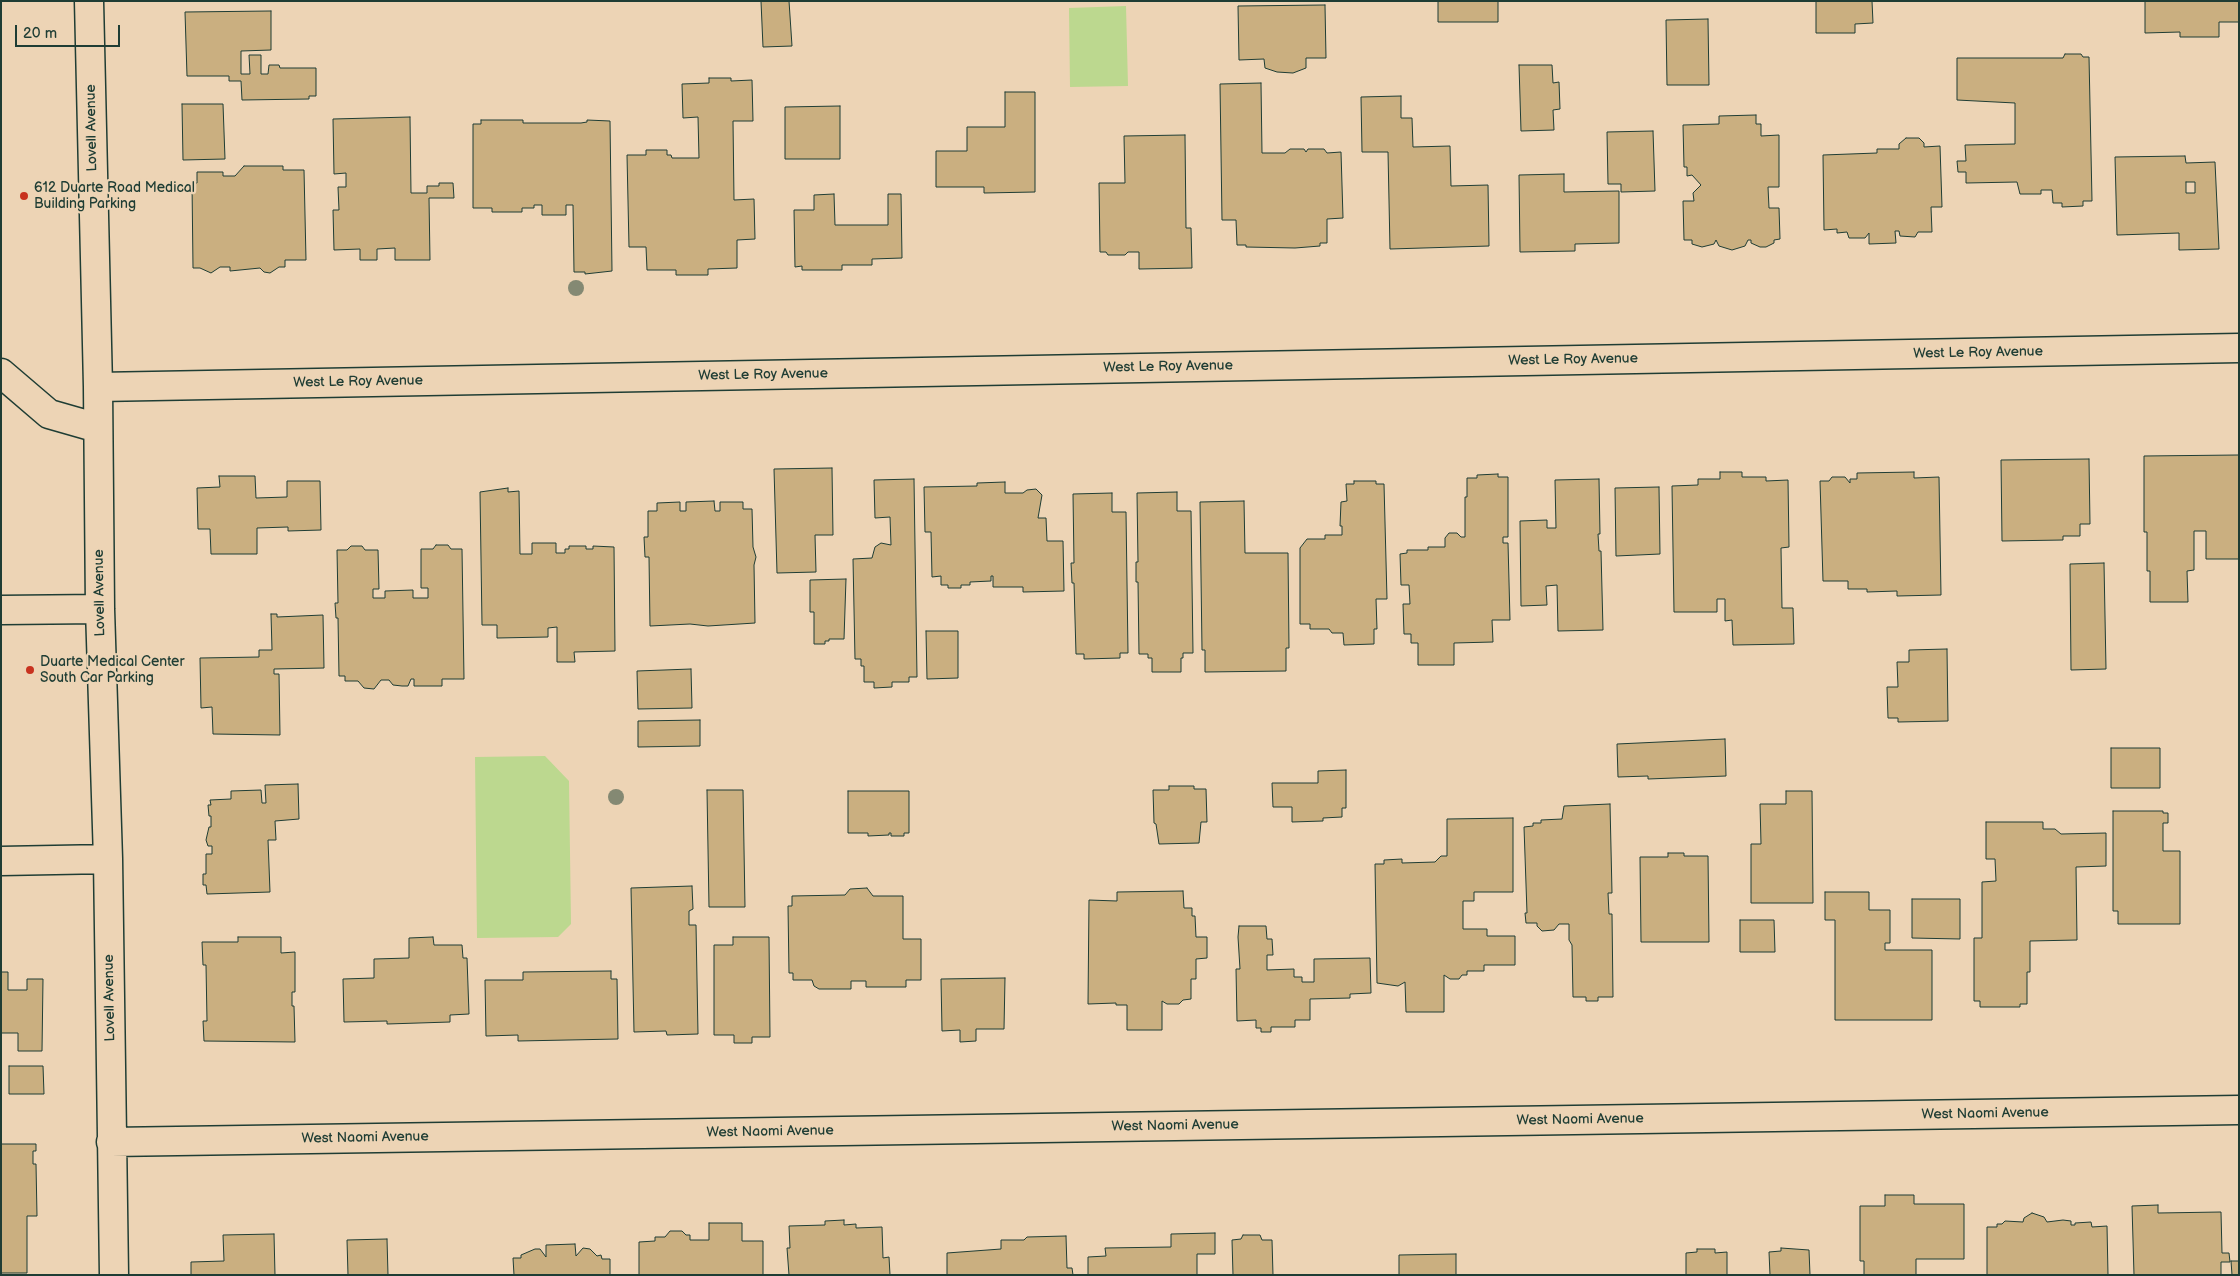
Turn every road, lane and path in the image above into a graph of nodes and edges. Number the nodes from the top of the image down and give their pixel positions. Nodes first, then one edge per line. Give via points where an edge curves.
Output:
1 (89, 1) edge
2 (2239, 348) edge
3 (1, 373) edge
4 (98, 387) junction
5 (98, 428) junction
6 (100, 609) junction
7 (1, 610) edge
8 (108, 859) junction
9 (1, 862) edge
10 (2239, 1110) edge
11 (111, 1142) junction
12 (114, 1275) edge

1 - 4 street, Lovell Avenue
2 - 4 street, West Le Roy Avenue
3 - 5 street via 49,414
4 - 5 street, Lovell Avenue
5 - 6 street, Lovell Avenue
6 - 7 street
6 - 8 street, Lovell Avenue
8 - 9 street
8 - 11 street, Lovell Avenue
10 - 11 street, West Naomi Avenue
11 - 12 street, Lovell Avenue

